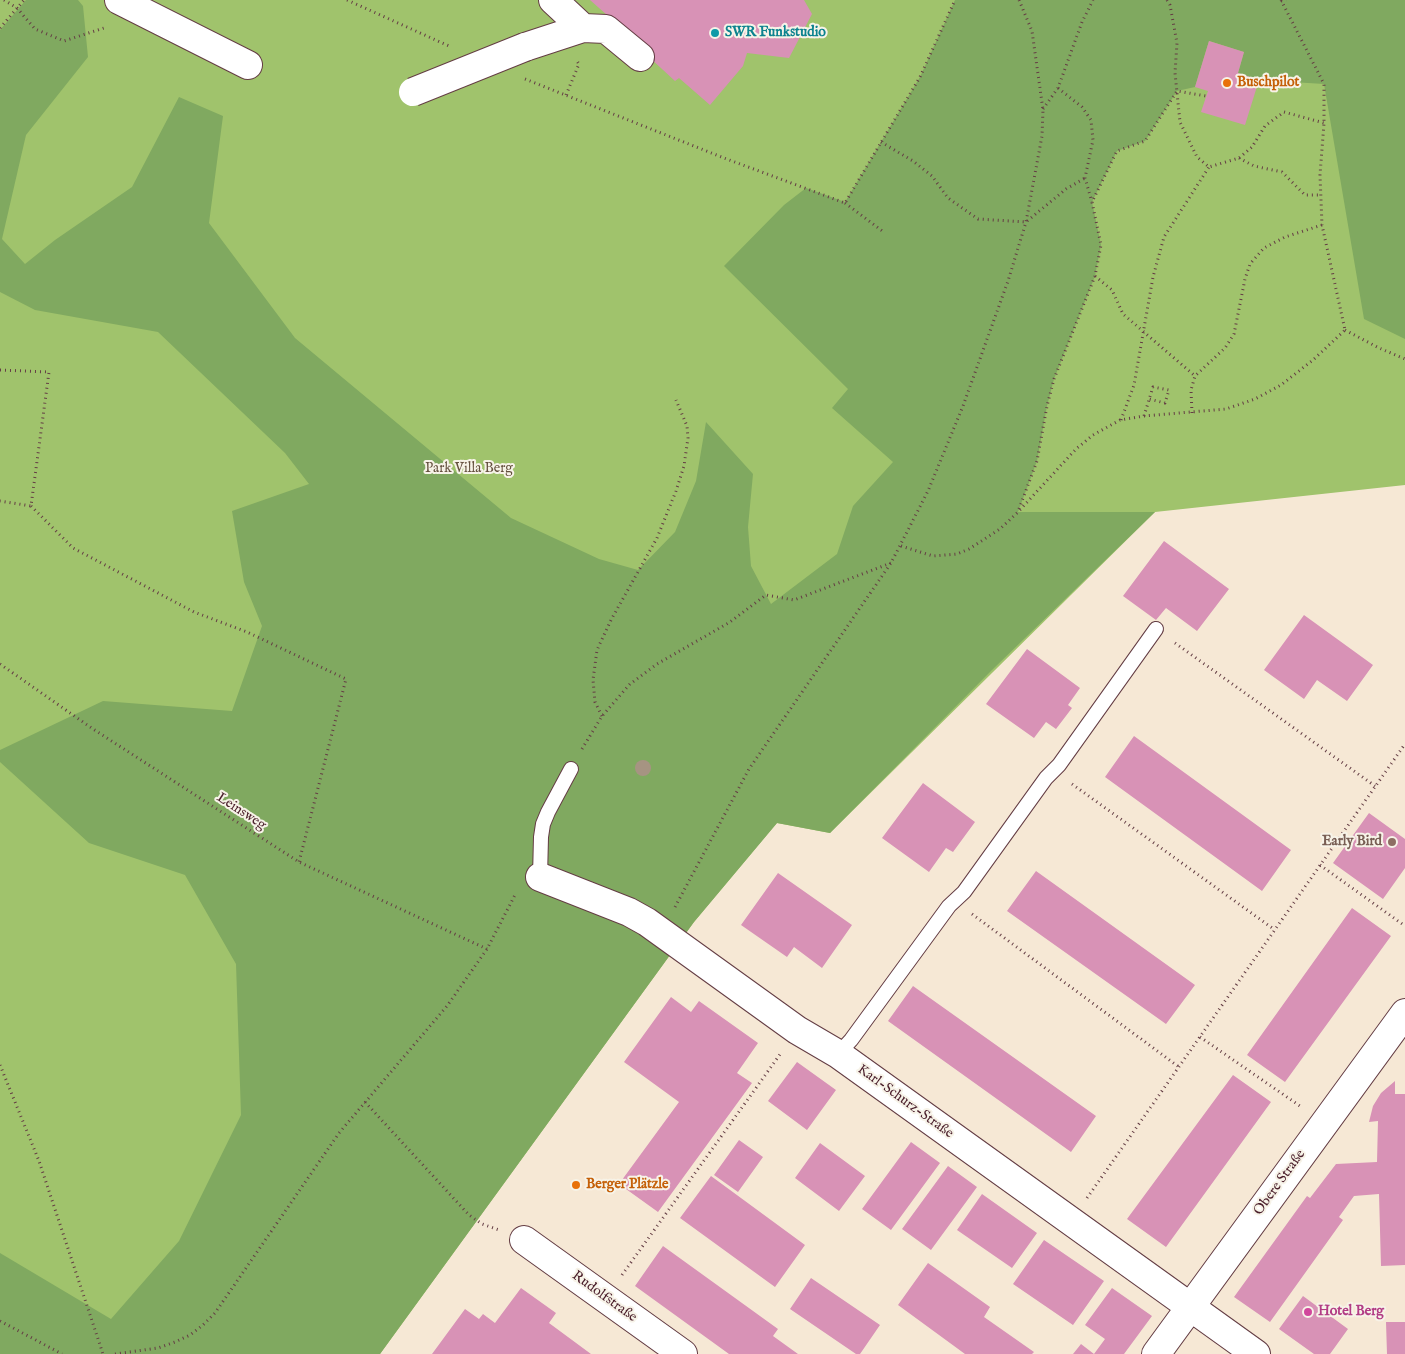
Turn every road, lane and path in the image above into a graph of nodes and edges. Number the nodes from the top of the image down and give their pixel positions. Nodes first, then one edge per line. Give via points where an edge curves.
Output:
1 (4, 0) edge
2 (24, 0) edge
3 (119, 0) edge
4 (347, 0) edge
5 (553, 0) edge
6 (955, 0) edge
7 (1018, 0) edge
8 (1093, 0) edge
9 (1167, 0) edge
10 (1286, 0) edge
11 (1281, 1) edge
12 (17, 8) junction
13 (145, 14) junction
14 (0, 28) edge
15 (583, 28) junction
16 (452, 48) dead end
17 (640, 57) dead end
18 (248, 65) dead end
19 (523, 78) dead end
20 (1058, 88) junction
21 (1177, 91) junction
22 (413, 92) dead end
23 (1206, 96) dead end
24 (1043, 110) junction
25 (1324, 123) junction
26 (881, 142) junction
27 (1240, 158) junction
28 (1209, 166) junction
29 (1085, 178) junction
30 (1321, 195) junction
31 (845, 202) junction
32 (1092, 202) junction
33 (1026, 222) junction
34 (1322, 225) junction
35 (885, 233) dead end
36 (1095, 276) junction
37 (1345, 330) junction
38 (1144, 333) junction
39 (1405, 359) edge
40 (0, 370) edge
41 (1195, 376) junction
42 (1150, 399) junction
43 (676, 400) dead end
44 (1192, 413) junction
45 (1144, 416) junction
46 (1120, 420) junction
47 (0, 501) edge
48 (31, 506) junction
49 (1018, 512) junction
50 (901, 546) junction
51 (891, 563) junction
52 (1156, 629) joint
53 (0, 664) edge
54 (602, 716) junction
55 (1405, 744) edge
56 (571, 769) joint
57 (1053, 771) junction
58 (1375, 786) junction
59 (299, 862) junction
60 (1320, 865) junction
61 (540, 877) junction
62 (954, 901) junction
63 (1405, 926) edge
64 (1275, 930) junction
65 (661, 933) junction
66 (487, 949) junction
67 (1405, 1013) edge
68 (797, 1030) junction
69 (1200, 1037) junction
70 (838, 1054) junction
71 (0, 1065) edge
72 (1178, 1067) junction
73 (1288, 1098) dead end
74 (365, 1102) junction
75 (1071, 1221) junction
76 (524, 1240) joint
77 (605, 1298) junction
78 (1190, 1307) junction
79 (0, 1321) edge
80 (62, 1354) edge
81 (103, 1354) edge
82 (115, 1354) edge
83 (683, 1354) edge
84 (1156, 1354) edge
85 (1256, 1354) edge

1 - 12 path
2 - 12 path
3 - 13 street
4 - 16 path
5 - 15 street
6 - 26 path via 920,77
7 - 24 path via 1032,31
8 - 20 path
9 - 21 path via 1176,43
10 - 11 path
11 - 25 path via 1324,84
12 - 13 path via 35,29 64,41
12 - 14 path
13 - 18 street
15 - 17 street via 606,29
15 - 22 street, bridge via 525,47
19 - 31 path
20 - 24 path
20 - 29 path via 1082,107 1091,120 1093,140
21 - 23 path
21 - 28 path via 1180,122 1197,157
21 - 32 path via 1145,142 1117,151
24 - 33 path via 1042,136
25 - 27 path via 1284,112 1265,126 1252,147
25 - 30 path
26 - 31 path
26 - 33 path via 932,176 948,198 978,219
27 - 28 path
27 - 30 path via 1254,166 1282,172 1305,195
28 - 38 path via 1164,237 1153,277
29 - 32 path
29 - 33 path via 1066,188
30 - 34 path
31 - 35 path
32 - 36 path via 1101,244
33 - 50 path via 963,406
34 - 37 path
34 - 41 path via 1285,236 1264,248 1250,264 1234,334 1225,348
36 - 38 path via 1112,290 1123,314
36 - 49 path via 1054,380 1038,461
37 - 39 path
37 - 44 path via 1281,385 1226,409
38 - 41 path
38 - 46 path via 1134,385
40 - 48 path via 49,372
41 - 44 path via 1190,390
42 - 42 path via 1154,387 1169,390 1165,403
42 - 45 path
43 - 54 path via 687,426 684,466 657,538 597,650 593,680 595,702
44 - 45 path
45 - 46 path
46 - 49 path via 1076,449
47 - 48 path
48 - 59 path via 73,548 194,612 247,632 346,679
49 - 50 path via 1000,529 957,554 933,556
50 - 51 path
51 - 54 path via 794,600 766,595 730,622 644,673
51 - 65 path via 749,769
52 - 57 lane
52 - 58 path
53 - 59 path, Leinsweg via 92,729
54 - 56 path
55 - 58 path
56 - 61 lane via 543,824
57 - 62 lane via 964,892
57 - 64 path
58 - 60 path
59 - 66 path, Leinsweg
60 - 63 path
60 - 64 path
61 - 65 street, Karl-Schurz-Straße via 629,912
61 - 66 path via 519,887
62 - 70 lane
62 - 72 path
64 - 69 path
65 - 68 street, Karl-Schurz-Straße
66 - 74 path via 447,1006
67 - 78 street, Obere Straße
68 - 70 street, Karl-Schurz-Straße
68 - 77 path
69 - 72 path
69 - 73 path
70 - 75 street, Karl-Schurz-Straße
71 - 81 path via 39,1161
72 - 75 path
74 - 76 path via 469,1215 482,1224
74 - 82 path via 339,1133 215,1313 190,1335 175,1342 158,1348
75 - 78 street, Karl-Schurz-Straße
76 - 77 street, Rudolfstraße
77 - 83 street, Rudolfstraße
78 - 84 street, Obere Straße
78 - 85 street, Karl-Schurz-Straße
79 - 80 path

